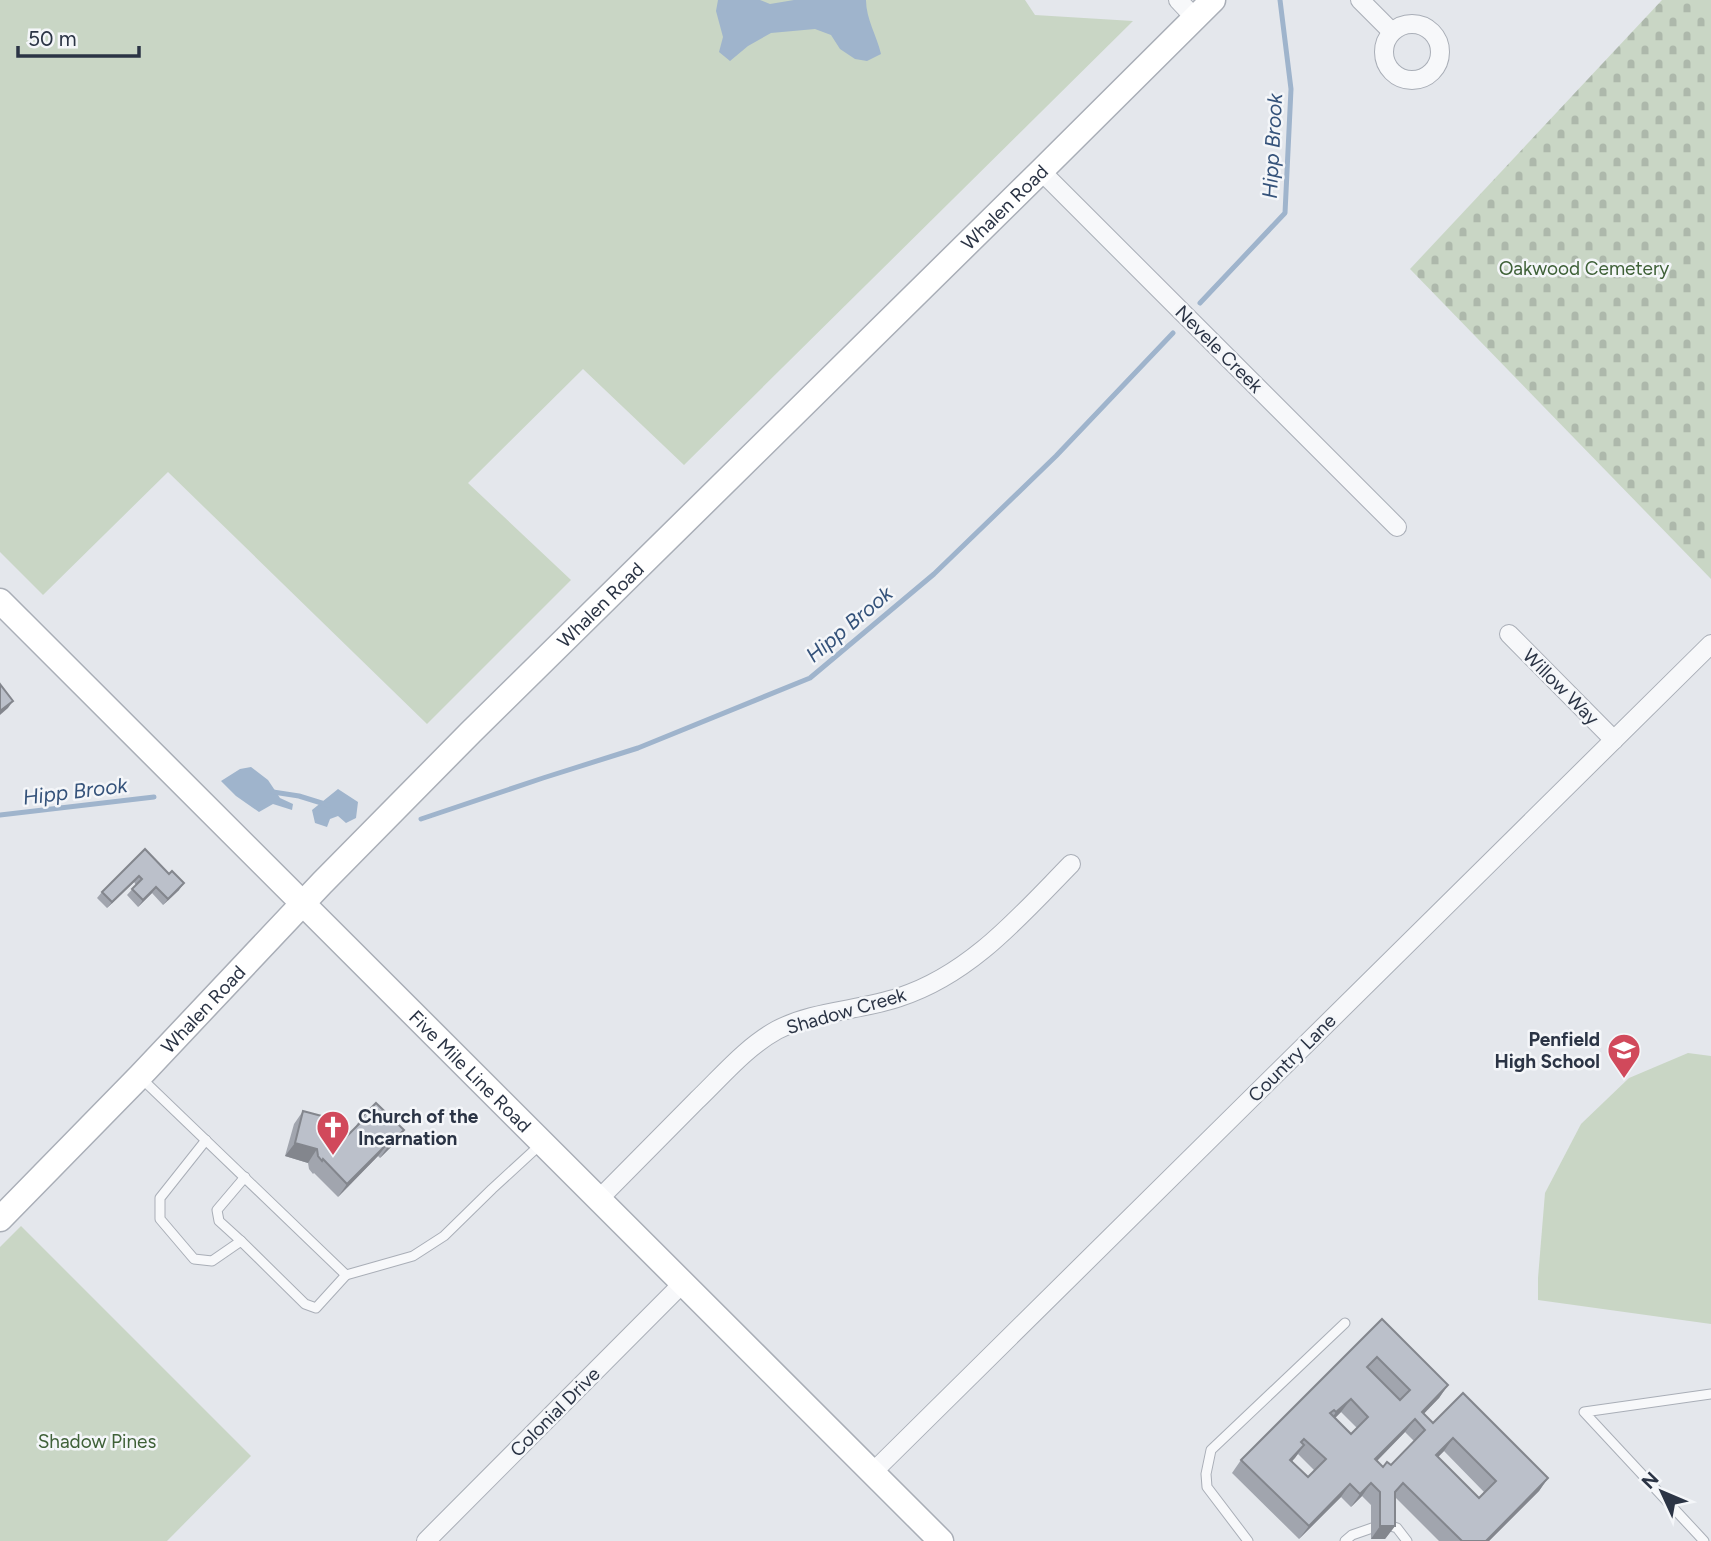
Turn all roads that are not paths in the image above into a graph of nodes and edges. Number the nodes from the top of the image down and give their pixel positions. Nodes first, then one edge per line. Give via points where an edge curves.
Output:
1 (1213, 0) edge
2 (1360, 0) edge
3 (1187, 9) edge
4 (1392, 32) dead end
5 (1041, 172) junction
6 (1397, 527) dead end
7 (0, 601) edge
8 (1509, 634) dead end
9 (1711, 644) edge
10 (1614, 740) junction
11 (1071, 864) dead end
12 (302, 904) junction
13 (140, 1076) junction
14 (206, 1140) junction
15 (544, 1142) junction
16 (245, 1177) junction
17 (599, 1199) junction
18 (0, 1219) edge
19 (241, 1241) junction
20 (346, 1275) junction
21 (683, 1283) junction
22 (1345, 1323) dead end
23 (1711, 1394) edge
24 (872, 1473) junction
25 (1388, 1525) edge
26 (1375, 1527) dead end
27 (929, 1537) edge
28 (426, 1541) edge
29 (1248, 1541) edge
30 (1345, 1541) edge
31 (1407, 1541) edge
32 (1704, 1541) edge

1 - 3 street, Whalen Road
2 - 4 street
3 - 5 street, Whalen Road
5 - 6 street, Nevele Creek
5 - 12 street, Whalen Road
7 - 12 street, Five Mile Line Road
8 - 10 street, Willow Way
9 - 10 street, Country Lane
10 - 24 street, Country Lane
11 - 17 street, Shadow Creek via 999,937 935,982 902,997 798,1021 757,1044
12 - 13 street, Whalen Road
12 - 15 street, Five Mile Line Road
13 - 14 lane
13 - 18 street, Whalen Road
14 - 16 lane
14 - 19 lane via 160,1198 160,1219 194,1259 212,1261
15 - 17 street, Five Mile Line Road
15 - 20 lane via 444,1236 413,1256
16 - 19 lane via 217,1210 219,1221
16 - 20 lane
17 - 21 street, Five Mile Line Road
19 - 20 lane via 305,1304 316,1308
21 - 24 street, Five Mile Line Road
21 - 28 street, Colonial Drive
22 - 29 lane via 1211,1450 1207,1487
23 - 32 lane via 1584,1412
24 - 27 street, Five Mile Line Road
25 - 31 lane
26 - 30 lane

